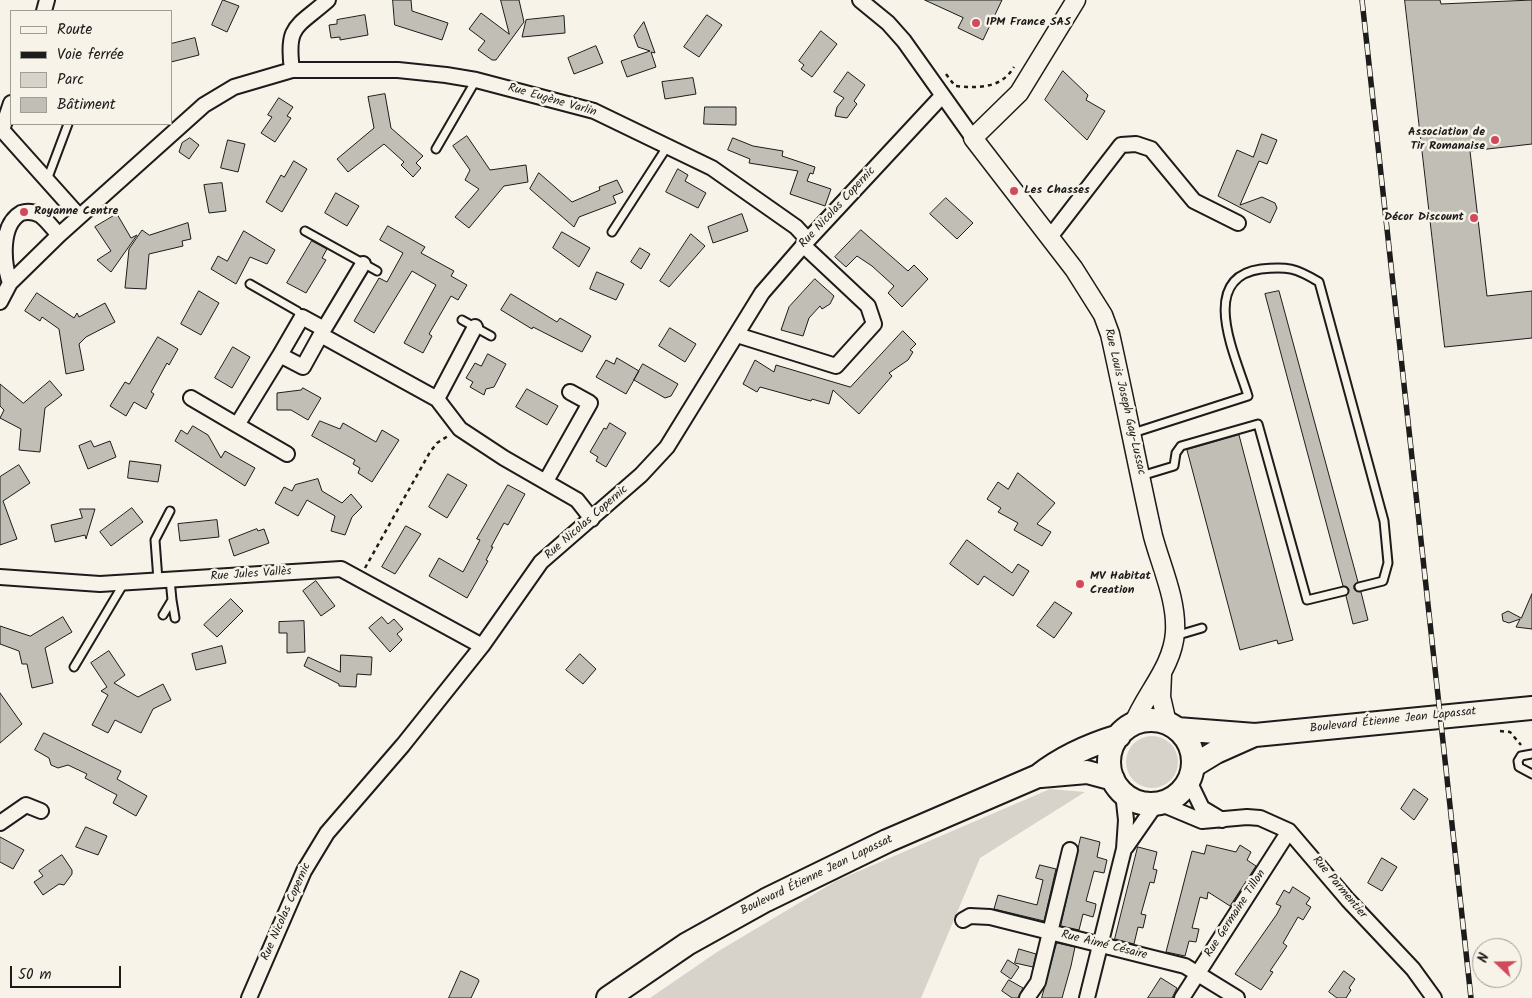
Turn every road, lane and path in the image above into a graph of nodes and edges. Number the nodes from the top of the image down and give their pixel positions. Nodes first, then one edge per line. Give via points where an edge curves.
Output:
1 (328, 0) edge
2 (860, 0) edge
3 (1076, 0) edge
4 (1017, 63) dead end
5 (292, 70) junction
6 (476, 80) junction
7 (955, 86) dead end
8 (942, 96) junction
9 (10, 106) edge
10 (68, 125) edge
11 (1, 131) edge
12 (973, 138) junction
13 (667, 146) junction
14 (436, 149) dead end
15 (47, 180) junction
16 (79, 216) junction
17 (1238, 223) dead end
18 (305, 231) dead end
19 (612, 232) dead end
20 (59, 235) junction
21 (1050, 237) junction
22 (806, 242) junction
23 (363, 264) junction
24 (377, 271) dead end
25 (10, 283) junction
26 (250, 284) dead end
27 (0, 302) edge
28 (302, 317) junction
29 (469, 323) joint
30 (323, 332) junction
31 (737, 335) junction
32 (491, 336) dead end
33 (280, 355) junction
34 (570, 392) dead end
35 (191, 398) dead end
36 (437, 400) junction
37 (238, 425) junction
38 (460, 429) junction
39 (1132, 433) junction
40 (287, 454) dead end
41 (1141, 476) junction
42 (546, 481) junction
43 (170, 511) dead end
44 (592, 520) junction
45 (0, 577) edge
46 (359, 578) junction
47 (164, 580) junction
48 (124, 582) junction
49 (1360, 587) dead end
50 (1344, 591) dead end
51 (172, 600) junction
52 (163, 615) dead end
53 (175, 618) dead end
54 (1202, 628) dead end
55 (1175, 636) junction
56 (482, 646) junction
57 (74, 666) dead end
58 (1162, 673) junction
59 (1532, 708) edge
60 (1172, 726) junction
61 (1126, 730) junction
62 (1494, 730) dead end
63 (1255, 735) junction
64 (1530, 754) edge
65 (1191, 773) junction
66 (1532, 774) edge
67 (1038, 776) junction
68 (1118, 786) junction
69 (1157, 804) junction
70 (40, 811) dead end
71 (1222, 820) junction
72 (0, 823) edge
73 (1289, 831) junction
74 (1124, 849) junction
75 (1070, 850) dead end
76 (963, 920) dead end
77 (1050, 932) junction
78 (1101, 946) junction
79 (1198, 973) junction
80 (249, 998) edge
81 (608, 998) edge
82 (1027, 998) edge
83 (1087, 998) edge
84 (1182, 998) edge
85 (1237, 998) edge
86 (1434, 998) edge

1 - 5 street via 292,31 288,45
2 - 8 street, Rue Louis Joseph Gay-Lussac via 899,35
3 - 12 street via 1019,93
4 - 7 path via 1004,80 997,83 976,88
5 - 6 street, Rue Eugène Varlin via 398,70
5 - 16 street, Rue Eugène Varlin via 234,87 204,105
6 - 13 street, Rue Eugène Varlin via 594,111
6 - 14 lane
8 - 12 street, Rue Louis Joseph Gay-Lussac
8 - 22 street, Rue Nicolas Copernic
9 - 11 street
10 - 15 lane
11 - 15 street
12 - 21 street, Rue Louis Joseph Gay-Lussac
13 - 19 lane
13 - 22 street, Rue Eugène Varlin via 712,168 796,227
15 - 16 street
16 - 20 street, Rue Eugène Varlin
17 - 21 street via 1194,201 1151,149 1136,144 1122,145
18 - 23 lane
20 - 25 street, Rue Eugène Varlin
20 - 25 street via 39,214 24,212 14,217 6,228 3,241 4,263
21 - 39 street, Rue Louis Joseph Gay-Lussac via 1103,315
22 - 31 street, Rue Nicolas Copernic via 762,293
22 - 31 street, Rue Eugène Varlin via 868,306 874,324 836,366
23 - 24 lane
23 - 30 street
25 - 27 street, Rue Eugène Varlin
26 - 28 lane
28 - 30 street
28 - 33 street
29 - 32 lane
29 - 36 street
30 - 33 street via 303,367
30 - 36 street
31 - 44 street, Rue Nicolas Copernic via 667,447
33 - 37 street
34 - 42 street via 590,403
35 - 37 street
36 - 38 street
37 - 40 street
38 - 42 street
38 - 46 path via 437,443 430,452
39 - 41 street, Rue Louis Joseph Gay-Lussac
39 - 49 lane via 1248,396 1223,309 1226,294 1235,279 1255,270 1281,267 1299,270 1319,282 1384,521 1388,563 1383,581
41 - 50 lane via 1174,466 1181,446 1258,424 1307,600
41 - 55 street, Rue Louis Joseph Gay-Lussac via 1172,606
42 - 44 street via 577,500
43 - 47 lane via 155,540
44 - 56 street, Rue Nicolas Copernic via 541,562
45 - 48 street, Rue Jules Vallès via 90,584
46 - 47 street, Rue Jules Vallès via 341,569
46 - 56 street, Rue Jules Vallès
47 - 48 street, Rue Jules Vallès
47 - 51 lane
48 - 57 lane
51 - 52 lane
51 - 53 lane
54 - 55 lane
55 - 58 street, Rue Louis Joseph Gay-Lussac
56 - 80 street, Rue Nicolas Copernic via 327,833 304,871
58 - 60 street, Rue Louis Joseph Gay-Lussac via 1161,697
58 - 61 street, Rue Louis Joseph Gay-Lussac
59 - 63 main road, Boulevard Étienne Jean Lapassat
60 - 61 main road via 1150,721
60 - 63 main road, Boulevard Étienne Jean Lapassat
60 - 65 main road via 1186,739 1192,752
61 - 67 main road, Boulevard Étienne Jean Lapassat via 1092,744
61 - 68 main road via 1110,757
62 - 64 path via 1510,732
63 - 65 main road, Boulevard Étienne Jean Lapassat via 1216,752
64 - 66 lane via 1521,756 1518,761 1519,767
65 - 69 main road via 1181,791
65 - 71 street via 1202,808
67 - 68 main road, Boulevard Étienne Jean Lapassat via 1079,772
67 - 81 main road, Boulevard Étienne Jean Lapassat via 887,840 766,900 687,944
68 - 69 main road via 1138,802
68 - 74 street via 1126,820
69 - 71 street, Rue Parmentier via 1202,821
69 - 74 street
70 - 72 street via 26,805
71 - 73 street, Rue Parmentier via 1260,818
73 - 79 street, Rue Germaine Tillon
73 - 86 street, Rue Parmentier via 1413,969
74 - 78 street
75 - 77 street
76 - 77 street, Rue Aimé Césaire via 970,916 990,916
77 - 78 street, Rue Aimé Césaire
77 - 82 street via 1038,982
78 - 79 street, Rue Aimé Césaire via 1185,966
78 - 83 street
79 - 84 street, Rue Germaine Tillon
79 - 85 street, Rue Aimé Césaire

